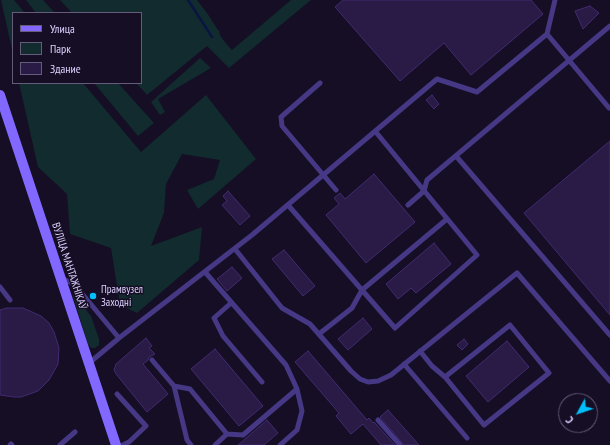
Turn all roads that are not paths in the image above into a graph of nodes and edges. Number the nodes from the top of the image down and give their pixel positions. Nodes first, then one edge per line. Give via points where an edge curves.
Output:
1 (555, 0) edge
2 (610, 26) edge
3 (547, 34) junction
4 (569, 60) junction
5 (320, 83) dead end
6 (0, 95) edge
7 (608, 108) dead end
8 (375, 132) junction
9 (456, 156) junction
10 (323, 175) junction
11 (336, 190) dead end
12 (424, 190) junction
13 (288, 205) junction
14 (408, 205) dead end
15 (447, 218) junction
16 (235, 249) junction
17 (205, 272) junction
18 (61, 278) junction
19 (0, 287) edge
20 (362, 290) junction
21 (10, 300) dead end
22 (232, 303) junction
23 (319, 334) junction
24 (610, 335) edge
25 (119, 338) junction
26 (420, 351) junction
27 (152, 360) dead end
28 (88, 364) junction
29 (404, 364) junction
30 (445, 377) junction
31 (610, 381) edge
32 (262, 382) dead end
33 (174, 386) junction
34 (298, 388) junction
35 (117, 394) dead end
36 (378, 420) dead end
37 (75, 432) dead end
38 (227, 434) junction
39 (467, 438) dead end
40 (60, 445) edge
41 (116, 445) edge
42 (123, 445) edge
43 (190, 445) edge
44 (215, 445) edge
45 (280, 445) edge
46 (400, 445) edge

1 - 3 lane
2 - 4 lane
3 - 4 lane
3 - 8 lane via 477,92 437,79
4 - 7 lane
4 - 9 lane
5 - 10 lane via 282,117 282,126
6 - 18 street, ВУЛІЦА МАНТАЖНІКАЎ
8 - 10 lane
8 - 12 lane
9 - 12 lane via 427,180
9 - 24 lane
10 - 11 lane
10 - 13 lane
12 - 14 lane
12 - 15 lane
13 - 16 lane
13 - 20 lane
15 - 20 lane
15 - 20 lane via 477,256 395,328
16 - 17 lane
16 - 23 lane via 282,308 310,324
17 - 22 lane
17 - 25 lane
18 - 25 lane via 74,284
18 - 28 street, ВУЛІЦА МАНТАЖНІКАЎ
19 - 21 lane
20 - 23 lane via 352,308
22 - 32 lane via 214,318 223,336
22 - 34 lane via 286,366
23 - 29 lane via 360,380 378,381 391,375
25 - 28 lane
26 - 29 lane
26 - 30 lane
26 - 31 lane via 517,273
27 - 33 lane
28 - 41 street, ВУЛІЦА МАНТАЖНІКАЎ
29 - 39 lane
30 - 30 lane via 484,425 549,373 510,325
33 - 38 lane via 190,389
33 - 43 lane
34 - 38 lane via 243,435
34 - 45 lane via 302,411 297,430
35 - 42 lane via 146,426
36 - 46 lane
37 - 40 lane
38 - 44 lane

